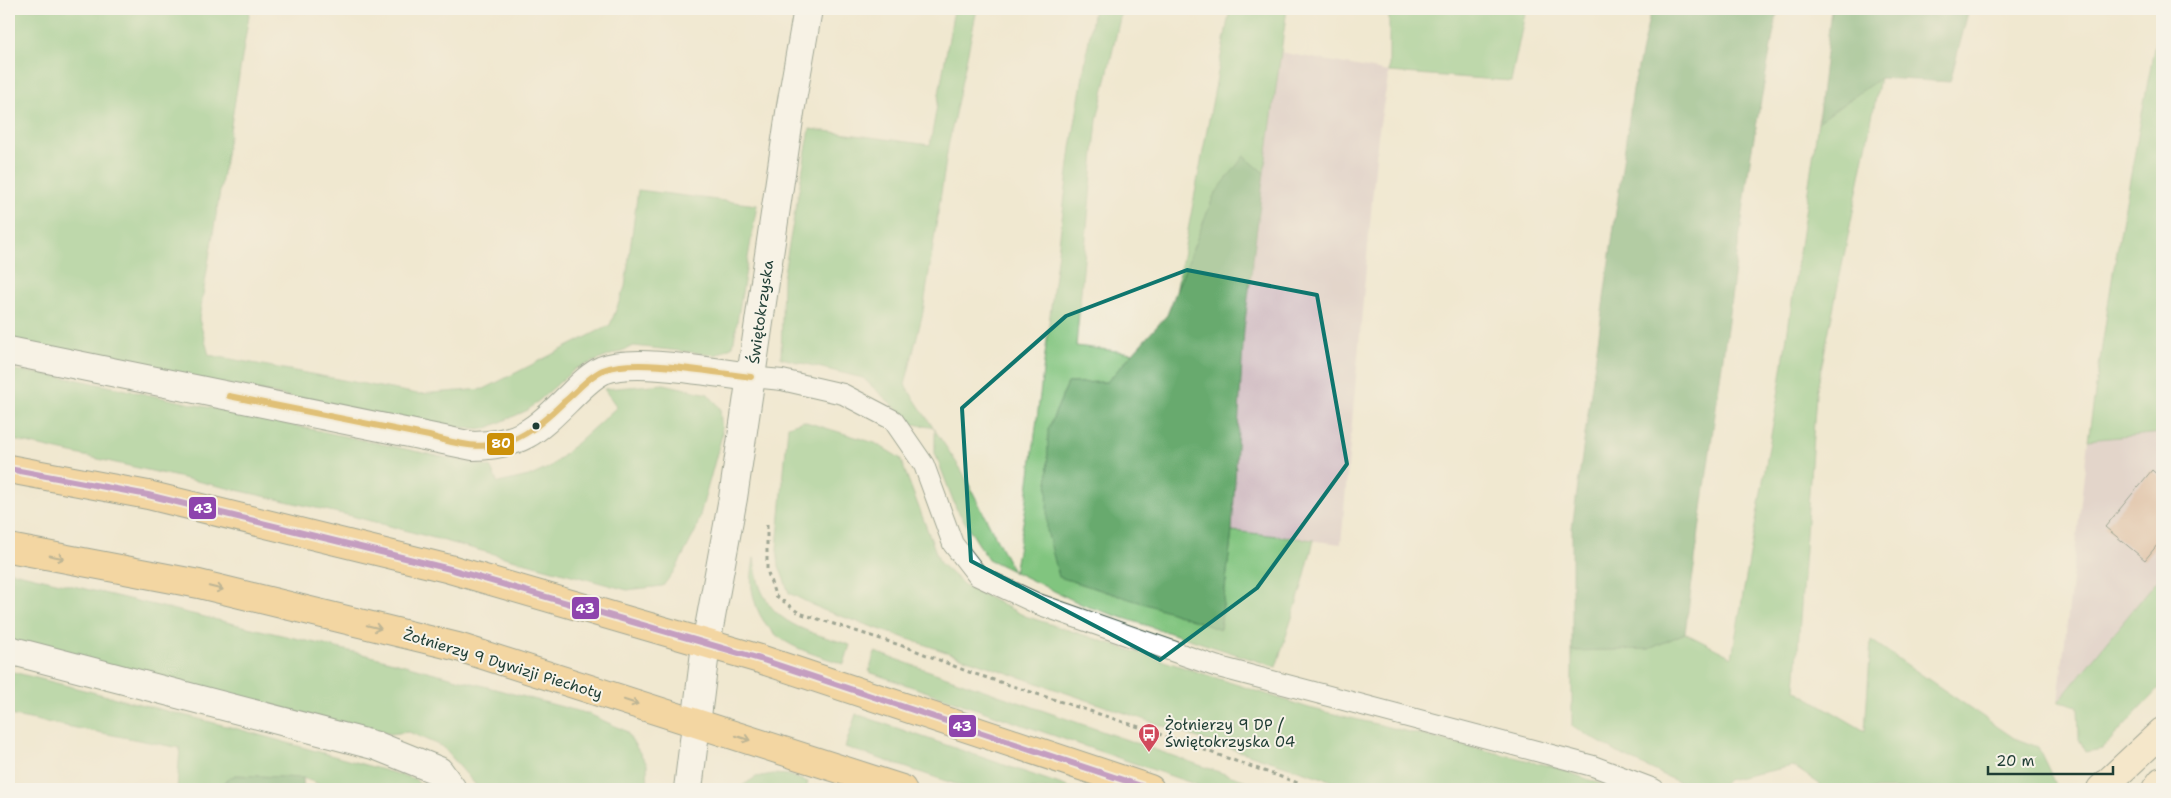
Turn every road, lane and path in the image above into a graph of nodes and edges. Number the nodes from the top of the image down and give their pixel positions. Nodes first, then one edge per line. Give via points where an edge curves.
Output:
1 (808, 9) edge
2 (9, 351) edge
3 (751, 377) junction
4 (9, 469) edge
5 (767, 523) dead end
6 (9, 548) edge
7 (706, 644) junction
8 (9, 650) edge
9 (697, 723) junction
10 (2162, 732) edge
11 (2162, 781) edge
12 (452, 789) edge
13 (688, 789) edge
14 (902, 789) edge
15 (1150, 789) edge
16 (1315, 789) edge
17 (1654, 789) edge
18 (2101, 789) edge
19 (2156, 789) edge

1 - 3 street, Świętokrzyska
2 - 3 street via 473,446 498,446 523,437 603,370 625,365 650,365
3 - 7 street, Świętokrzyska
3 - 17 lane via 782,380 843,394 893,420 924,464 953,544 978,576 1038,604 1215,666 1594,766
4 - 7 highway via 148,495 450,569
5 - 16 path via 766,570 776,595 799,613
6 -> 9 highway, Żołnierzy 9 Dywizji Piechoty via 199,584 458,647
7 - 9 street, Świętokrzyska
7 - 15 highway via 851,688
8 - 12 street via 377,746 439,771
9 - 13 street
9 -> 14 highway, Żołnierzy 9 Dywizji Piechoty
10 - 18 street
11 - 19 street

